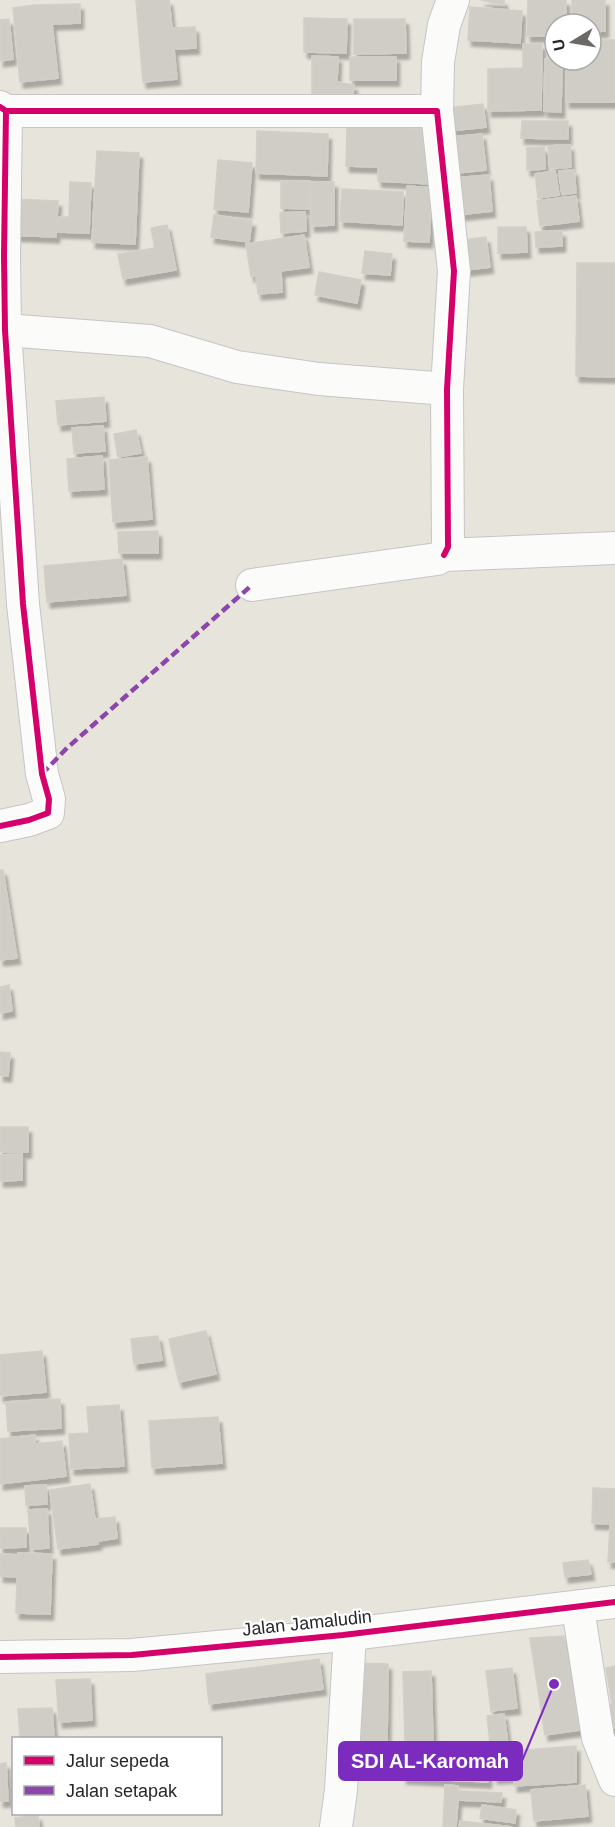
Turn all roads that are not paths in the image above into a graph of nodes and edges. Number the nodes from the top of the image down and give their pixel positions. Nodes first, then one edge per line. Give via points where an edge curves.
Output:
1 (453, 0) edge
2 (3, 109) edge
3 (437, 111) junction
4 (5, 330) junction
5 (447, 389) junction
6 (615, 548) edge
7 (444, 555) junction
8 (252, 585) dead end
9 (0, 826) edge
10 (615, 1602) edge
11 (578, 1608) junction
12 (350, 1634) junction
13 (0, 1658) edge
14 (615, 1780) edge
15 (336, 1827) edge

1 - 3 street via 438,62
2 - 3 street
2 - 4 street
3 - 5 street via 454,271
4 - 5 street via 150,340 237,367 320,379
4 - 9 street via 23,604 42,774 50,799 48,813
5 - 7 street via 448,547
6 - 7 street
7 - 8 street
10 - 11 street, Jalan Jamaludin
11 - 12 street, Jalan Jamaludin
11 - 14 street via 598,1738
12 - 13 street, Jalan Jamaludin via 132,1655
12 - 15 street

